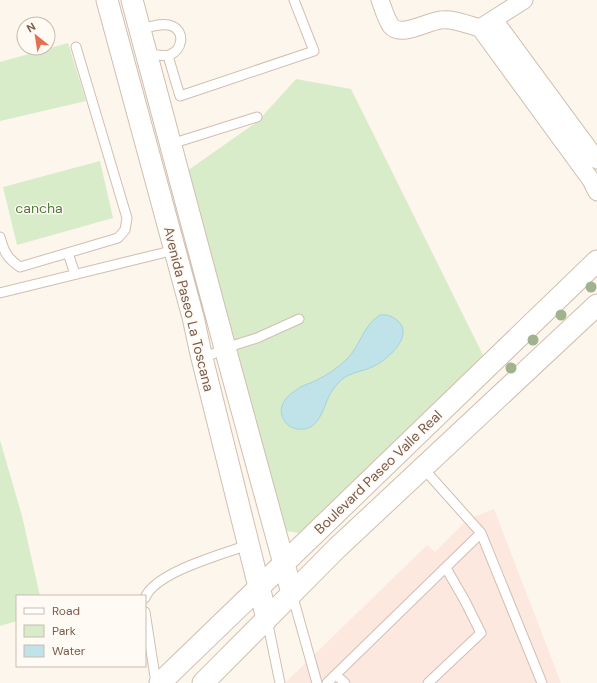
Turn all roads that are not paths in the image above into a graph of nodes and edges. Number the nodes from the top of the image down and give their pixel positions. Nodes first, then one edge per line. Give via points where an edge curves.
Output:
1 (106, 0) edge
2 (132, 0) edge
3 (294, 0) edge
4 (380, 0) edge
5 (524, 0) edge
6 (487, 24) junction
7 (139, 25) junction
8 (114, 27) junction
9 (76, 47) dead end
10 (155, 59) junction
11 (126, 70) junction
12 (257, 117) dead end
13 (171, 144) junction
14 (597, 160) edge
15 (597, 192) edge
16 (0, 237) edge
17 (174, 250) junction
18 (68, 253) junction
19 (597, 260) edge
20 (76, 274) junction
21 (0, 293) edge
22 (597, 305) edge
23 (215, 311) junction
24 (193, 318) junction
25 (299, 319) dead end
26 (224, 348) junction
27 (200, 354) junction
28 (423, 468) junction
29 (481, 533) junction
30 (248, 545) junction
31 (283, 564) junction
32 (446, 568) junction
33 (258, 587) junction
34 (292, 593) junction
35 (146, 596) edge
36 (146, 618) edge
37 (267, 619) junction
38 (336, 675) junction
39 (156, 683) edge
40 (160, 683) edge
41 (203, 683) edge
42 (280, 683) edge
43 (317, 683) edge
44 (327, 683) edge
45 (345, 683) edge
46 (428, 683) edge
47 (542, 683) edge

1 - 8 street, Avenida Paseo La Toscana
2 - 7 street, Avenida Paseo La Toscana
3 - 10 lane via 314,51 180,96
4 - 6 street via 390,25 402,31 440,20
5 - 6 street
6 - 14 street
6 - 15 street
7 - 8 street via 130,20
7 - 10 street, Avenida Paseo La Toscana
7 - 10 lane via 172,26 179,32 181,39 177,52
8 - 11 street, Avenida Paseo La Toscana
9 - 18 lane via 127,218 125,230 118,238
10 - 11 street via 142,70
10 - 13 street, Avenida Paseo La Toscana
11 - 17 street, Avenida Paseo La Toscana
12 - 13 lane
13 - 23 street, Avenida Paseo La Toscana
16 - 18 lane via 4,251 11,261 20,267
17 - 20 lane
17 - 24 street, Avenida Paseo La Toscana
18 - 20 lane
19 - 31 street, Boulevard Paseo Valle Real
20 - 21 lane
22 - 28 street, Boulevard Paseo Valle Real
23 - 24 street via 203,309
23 - 26 street, Avenida Paseo La Toscana
24 - 27 street, Avenida Paseo La Toscana
25 - 26 lane via 256,338
26 - 27 lane via 213,354
26 - 31 street, Avenida Paseo La Toscana
27 - 30 street, Avenida Paseo La Toscana
28 - 29 lane
28 - 34 street, Boulevard Paseo Valle Real
29 - 32 lane
29 - 47 lane
30 - 33 street, Avenida Paseo La Toscana
30 - 35 lane via 195,563 157,583
31 - 33 street, Boulevard Paseo Valle Real
31 - 34 street, Avenida Paseo La Toscana
32 - 38 lane
32 - 46 lane via 481,633
33 - 37 street, Avenida Paseo La Toscana
33 - 40 street, Boulevard Paseo Valle Real
34 - 37 street, Boulevard Paseo Valle Real
34 - 43 lane
36 - 39 lane
37 - 41 street
37 - 42 lane
38 - 44 lane
38 - 45 lane

